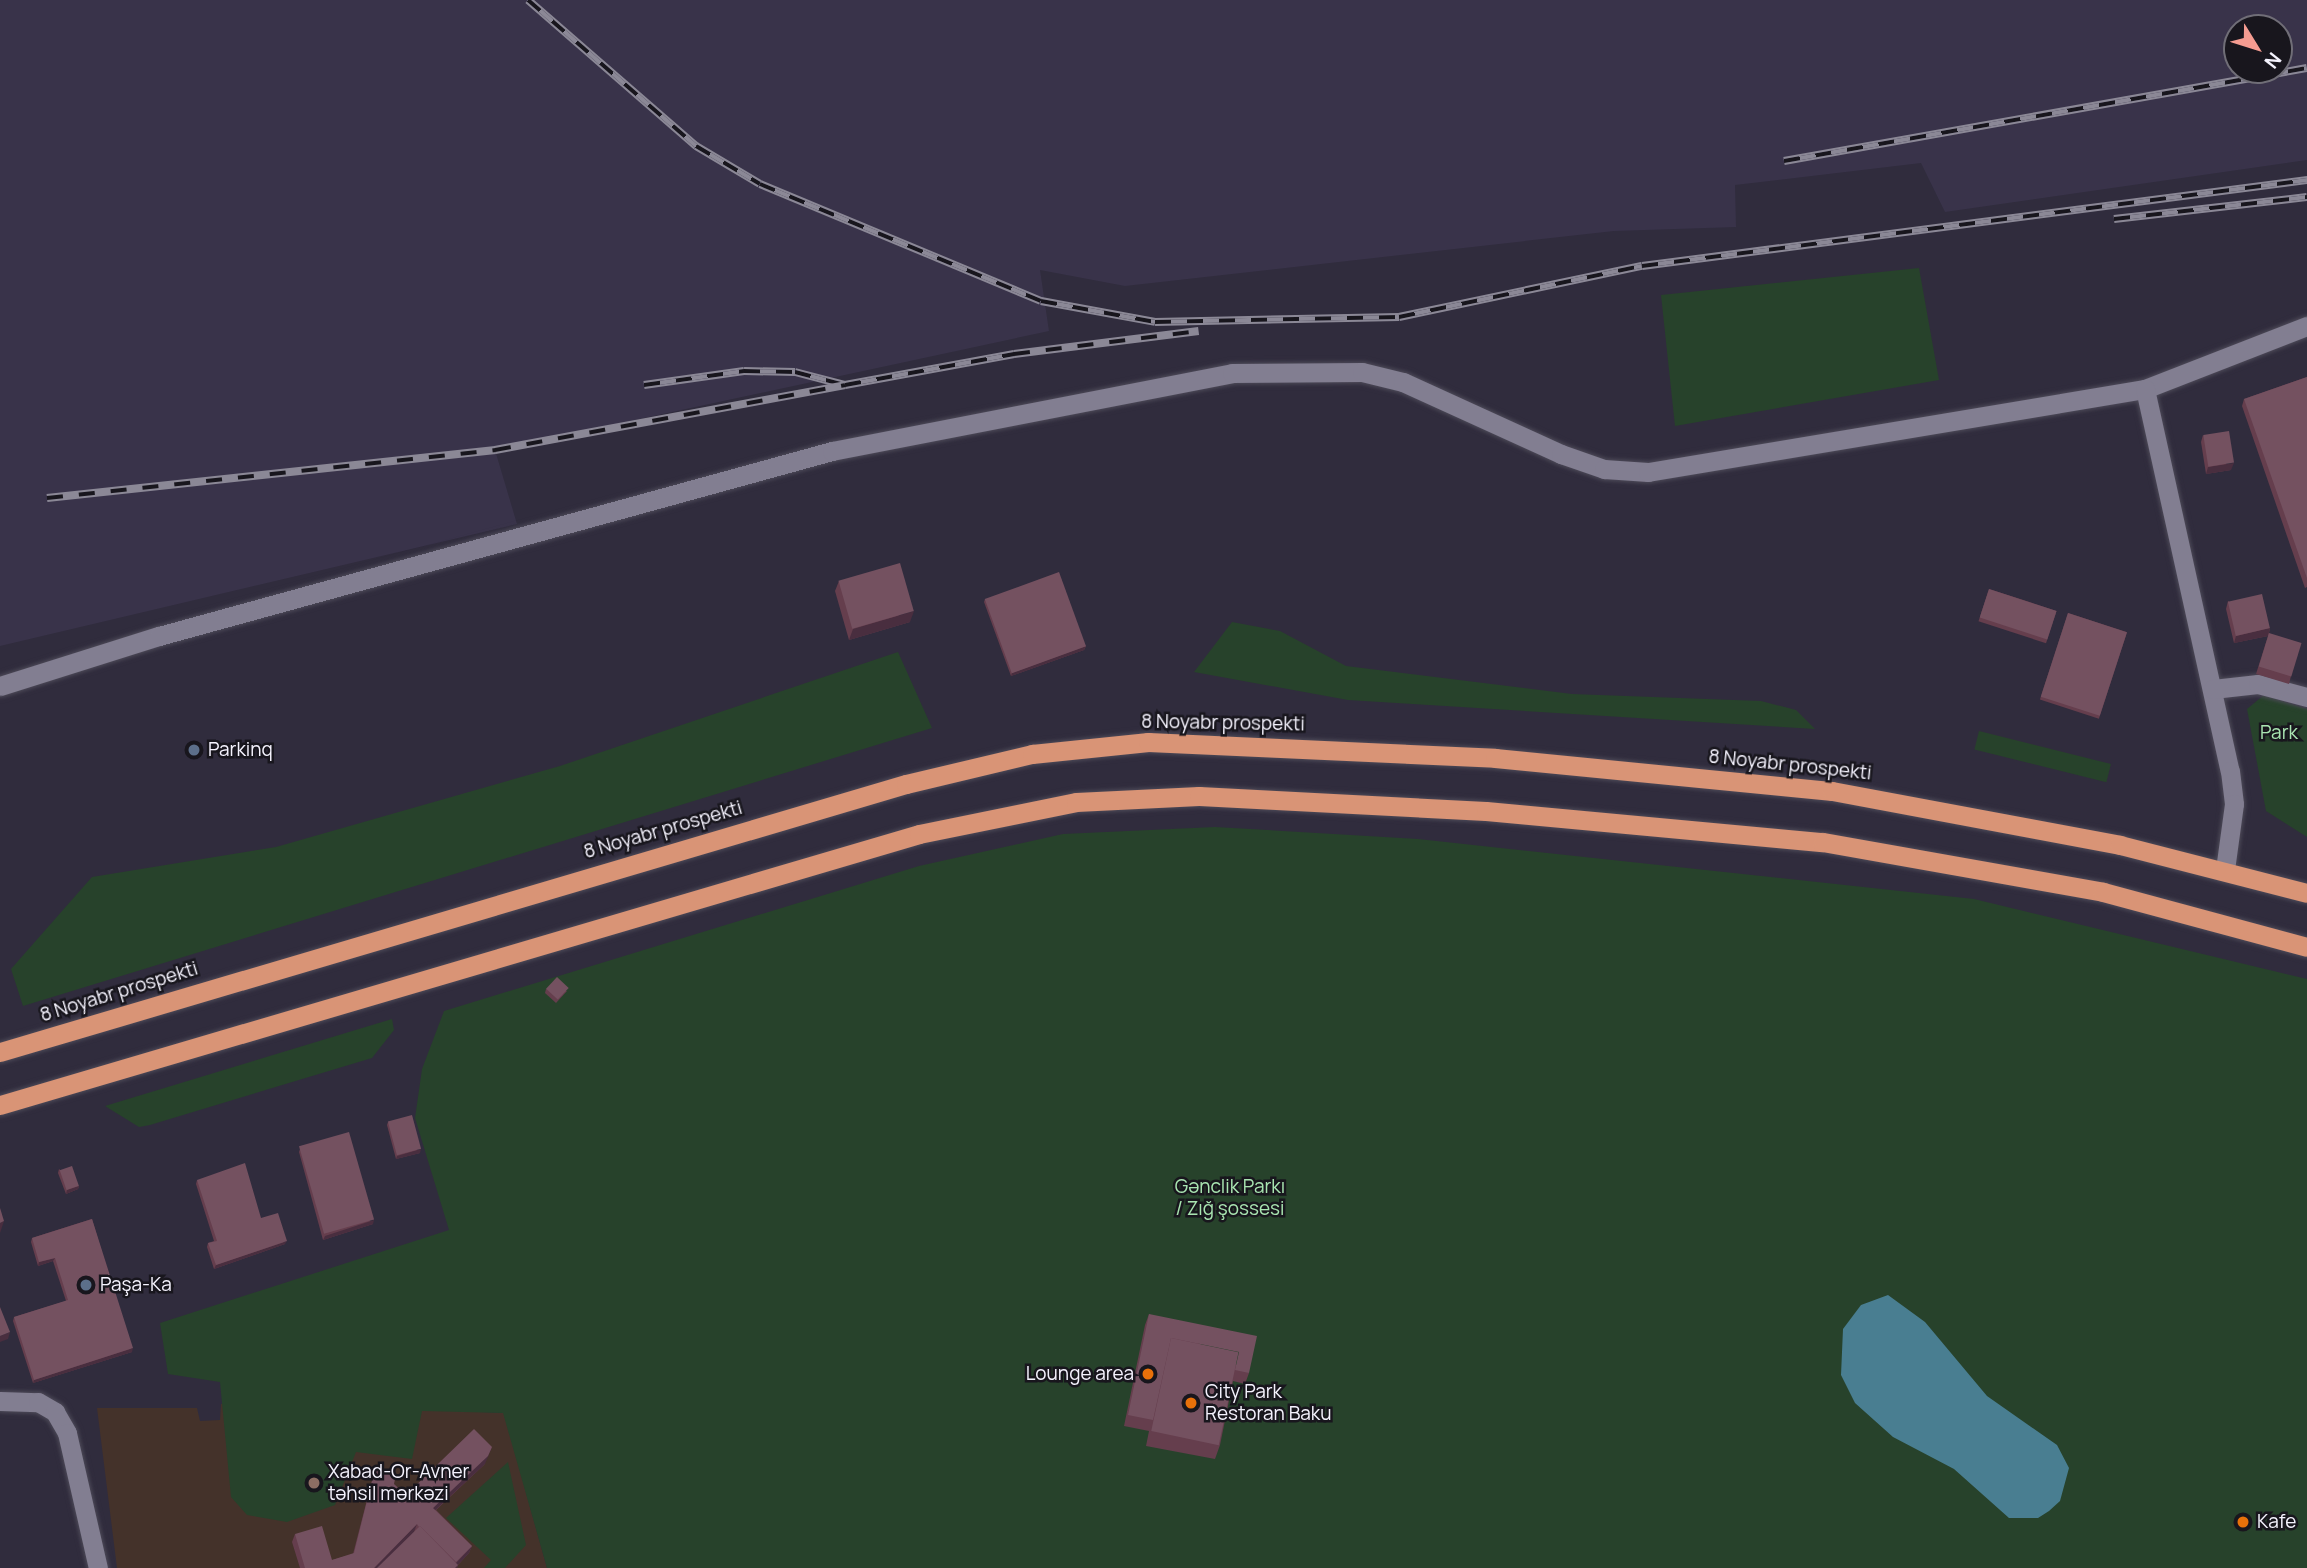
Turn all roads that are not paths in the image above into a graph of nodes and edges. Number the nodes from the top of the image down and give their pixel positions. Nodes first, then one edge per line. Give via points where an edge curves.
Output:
1 (2307, 326) edge
2 (2145, 389) junction
3 (0, 686) edge
4 (2213, 689) junction
5 (2307, 697) edge
6 (2225, 870) junction
7 (2307, 893) edge
8 (2307, 947) edge
9 (0, 1052) edge
10 (0, 1105) edge
11 (0, 1401) edge
12 (98, 1568) edge

1 - 2 street
2 - 3 street via 1648,471 1604,469 1572,458 1403,382 1362,372 1232,373 832,451 159,636
2 - 4 street
4 - 5 street via 2258,684
4 - 6 street via 2234,804
6 - 7 highway, 8 Noyabr prospekti
6 - 9 highway, 8 Noyabr prospekti via 1832,791 1495,758 1134,743 1032,754 906,784
8 - 10 highway via 2102,892 1823,842 1486,811 1199,796 1100,801 919,834
11 - 12 street via 38,1402 55,1412 67,1433

